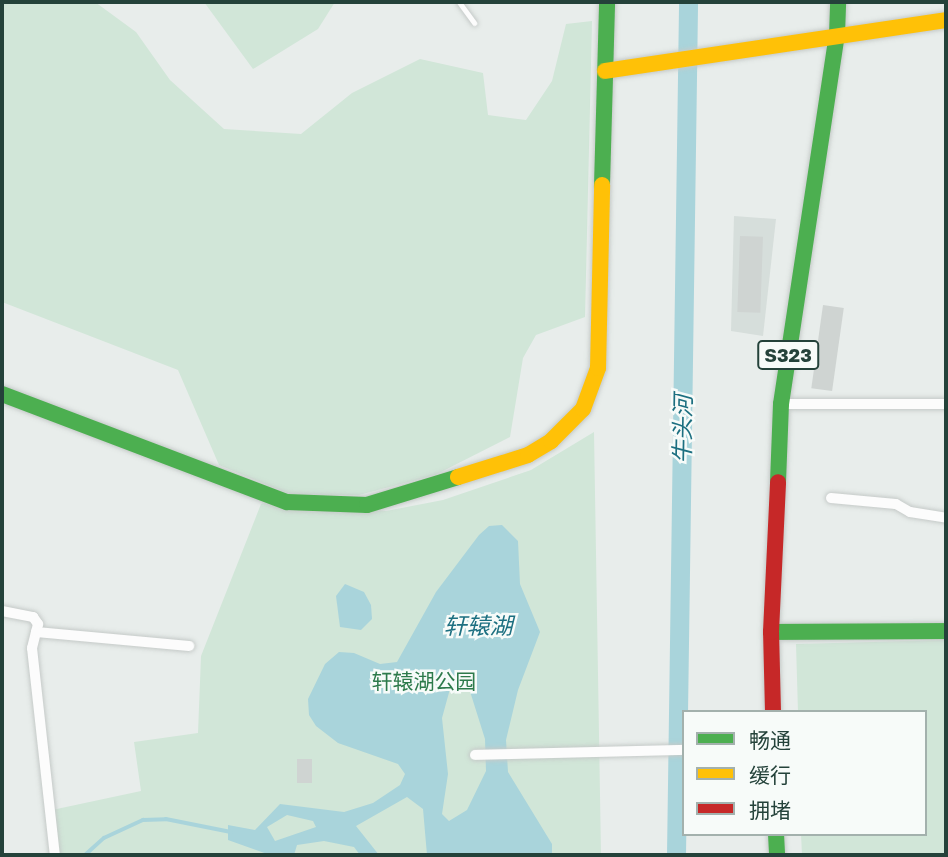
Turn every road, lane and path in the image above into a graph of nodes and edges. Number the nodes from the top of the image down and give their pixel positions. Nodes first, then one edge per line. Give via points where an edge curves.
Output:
1 (459, 2) edge
2 (607, 2) edge
3 (838, 2) edge
4 (946, 20) edge
5 (474, 23) dead end
6 (837, 34) junction
7 (612, 70) junction
8 (2, 394) edge
9 (781, 404) junction
10 (946, 404) edge
11 (831, 498) dead end
12 (946, 518) edge
13 (2, 611) edge
14 (946, 631) edge
15 (36, 632) junction
16 (771, 632) junction
17 (189, 646) dead end
18 (773, 710) edge
19 (682, 750) edge
20 (475, 755) dead end
21 (776, 836) edge
22 (55, 855) edge
23 (777, 855) edge

1 - 5 lane
2 - 7 street
3 - 6 street, S323
4 - 6 street
6 - 7 street
6 - 9 street, S323
7 - 8 street via 598,368 583,409 569,427 528,455 367,505 287,502
9 - 10 street
9 - 16 street, S323
11 - 12 street via 896,505
13 - 15 street via 33,617 38,624
14 - 16 street
15 - 17 street
15 - 22 street via 32,648
16 - 18 street, S323
19 - 20 street
21 - 23 street

